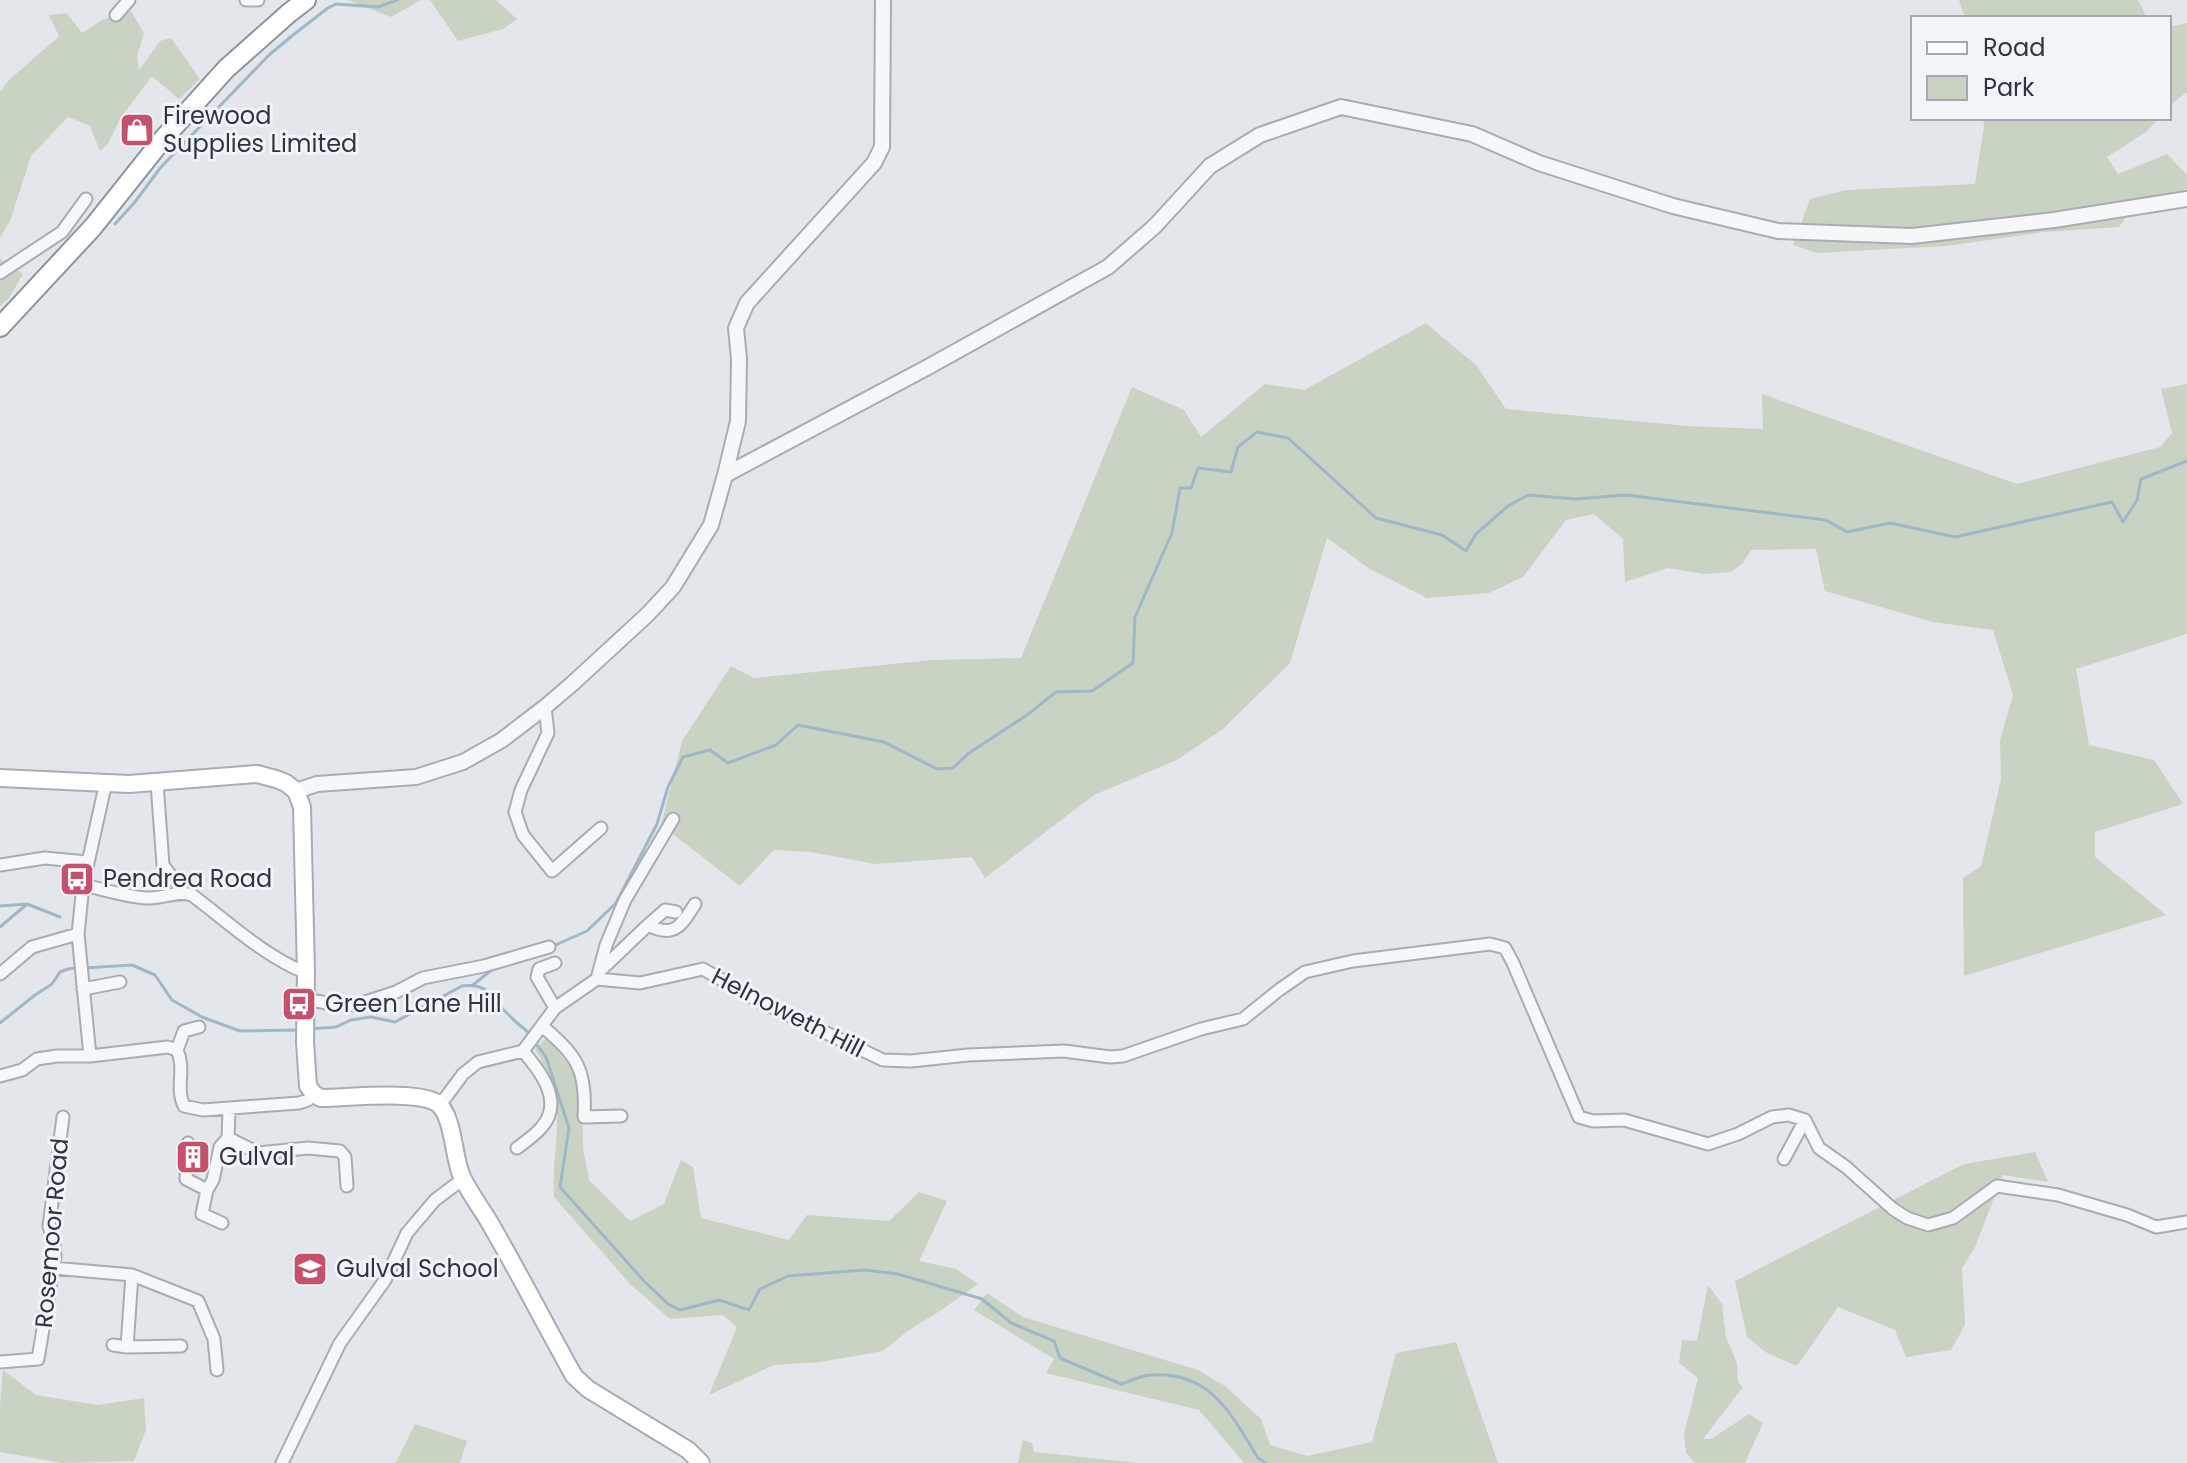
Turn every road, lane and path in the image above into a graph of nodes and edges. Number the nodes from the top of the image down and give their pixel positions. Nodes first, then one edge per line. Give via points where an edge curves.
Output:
1 (129, 0) edge
2 (246, 0) edge
3 (258, 0) edge
4 (306, 0) edge
5 (883, 0) edge
6 (116, 15) dead end
7 (86, 199) dead end
8 (2187, 199) edge
9 (0, 273) edge
10 (0, 327) edge
11 (725, 475) junction
12 (545, 707) junction
13 (0, 778) edge
14 (106, 782) junction
15 (157, 783) junction
16 (296, 791) junction
17 (673, 819) dead end
18 (601, 828) dead end
19 (87, 862) junction
20 (0, 865) edge
21 (83, 885) junction
22 (183, 892) junction
23 (695, 904) dead end
24 (676, 912) dead end
25 (648, 925) junction
26 (78, 934) junction
27 (549, 947) dead end
28 (555, 963) dead end
29 (306, 973) junction
30 (0, 974) edge
31 (599, 974) junction
32 (120, 982) dead end
33 (83, 989) junction
34 (305, 999) junction
35 (555, 1008) junction
36 (199, 1027) dead end
37 (539, 1030) junction
38 (524, 1049) junction
39 (177, 1050) junction
40 (90, 1056) junction
41 (0, 1076) edge
42 (314, 1094) junction
43 (440, 1105) junction
44 (229, 1110) junction
45 (621, 1116) dead end
46 (63, 1117) dead end
47 (1805, 1120) junction
48 (228, 1138) junction
49 (188, 1143) dead end
50 (517, 1148) dead end
51 (1784, 1159) dead end
52 (463, 1179) junction
53 (347, 1186) dead end
54 (207, 1190) junction
55 (2187, 1222) edge
56 (222, 1223) dead end
57 (53, 1268) junction
58 (132, 1275) junction
59 (113, 1345) dead end
60 (181, 1346) dead end
61 (127, 1347) junction
62 (0, 1362) edge
63 (217, 1370) dead end
64 (282, 1463) edge
65 (701, 1463) edge

1 - 6 street
2 - 3 street
4 - 10 highway via 226,69 93,227
5 - 11 street via 882,147 874,163 747,303 736,328 738,421
7 - 9 street via 62,232
8 - 11 street via 1912,236 1778,231 1673,206 1539,163 1472,134 1341,107 1260,135 1210,166 1108,267
11 - 12 street via 711,525 673,587
12 - 16 street via 502,740 443,769
12 - 18 street via 548,733 515,812 523,835 552,871
13 - 14 main road
14 - 15 main road
14 - 19 street
15 - 16 main road via 257,774
15 - 22 street via 163,865
16 - 29 main road via 304,840
17 - 31 street via 625,900
19 - 20 street via 45,858
19 - 21 street
21 - 22 street via 146,898
21 - 26 street
22 - 29 street
23 - 25 street via 673,930
24 - 25 street via 665,910
25 - 31 street
26 - 30 street via 32,947
26 - 33 street
27 - 34 street via 423,978 356,1005
28 - 35 street via 539,969 537,977
29 - 34 main road
31 - 35 street
31 - 47 street, Helnoweth Hill via 640,983 703,969 883,1060 1064,1051 1110,1057 1243,1019 1305,972 1490,944 1505,948 1513,963 1579,1117 1624,1120 1708,1144 1772,1117
32 - 33 street
33 - 40 street
34 - 42 main road via 308,1086
35 - 37 street
36 - 39 street via 184,1031
37 - 38 street
37 - 45 street via 568,1049 581,1071 584,1117
38 - 43 street via 478,1062
38 - 50 street via 548,1086 551,1111 543,1126
39 - 40 street
39 - 44 street via 184,1106
40 - 41 street via 37,1059
42 - 43 main road via 428,1098
42 - 44 street via 299,1103
43 - 52 main road
44 - 48 street
46 - 57 street, Rosemoor Road via 49,1226
47 - 51 street
47 - 55 street via 1819,1148 1893,1209 1928,1225 1953,1218 1997,1186 2058,1195 2156,1227
48 - 53 street via 258,1153 340,1151
48 - 54 street via 220,1147
49 - 54 street via 186,1179
52 - 64 street via 435,1200 407,1233 385,1280 340,1343
52 - 65 main road via 574,1376
54 - 56 street via 202,1214
57 - 58 street
57 - 62 street, Rosemoor Road via 38,1359
58 - 61 street
58 - 63 street via 198,1301 214,1339
59 - 61 street
60 - 61 street

